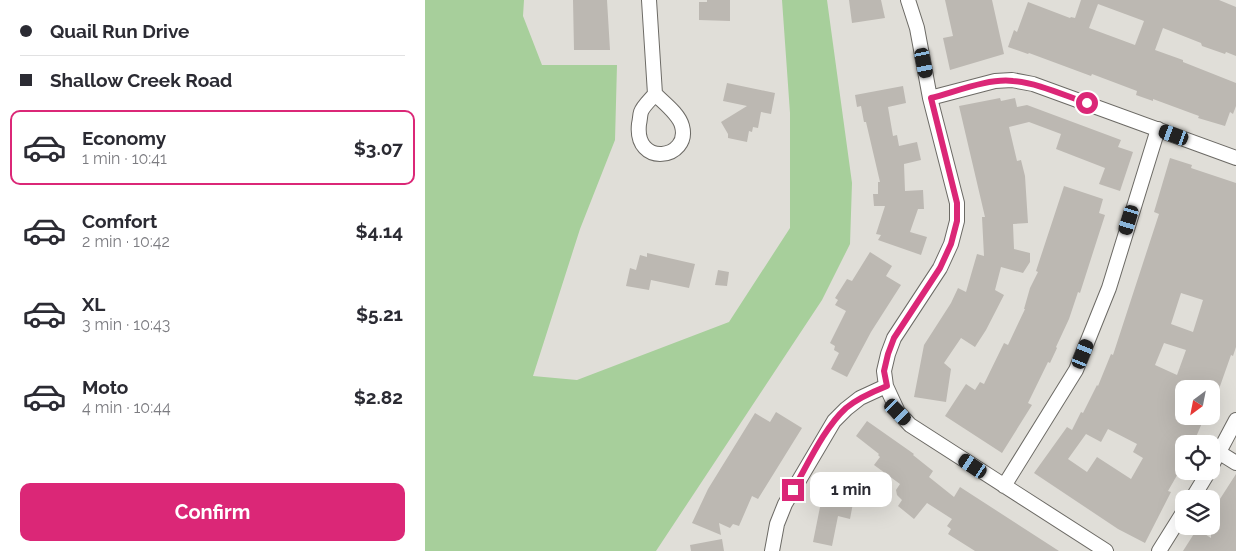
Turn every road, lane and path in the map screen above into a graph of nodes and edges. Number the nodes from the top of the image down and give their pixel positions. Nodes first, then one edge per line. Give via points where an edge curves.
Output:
1 (649, 0) edge
2 (908, 0) edge
3 (655, 94) dead end
4 (931, 98) junction
5 (1158, 129) junction
6 (1236, 158) edge
7 (887, 386) junction
8 (1236, 420) edge
9 (1220, 453) joint
10 (1236, 463) edge
11 (1004, 486) junction
12 (1175, 525) edge
13 (772, 551) edge
14 (1106, 551) edge
15 (1159, 551) edge

1 - 3 street
2 - 4 street
4 - 5 street via 995,81 1012,80 1033,84
4 - 7 street via 957,203 957,221 940,268 894,338 884,371
5 - 6 street
5 - 11 street via 1109,288 1076,370
7 - 11 street via 898,412 911,425
7 - 13 street via 860,398 834,421 785,504
8 - 9 street
9 - 10 street
11 - 14 street
12 - 15 street

